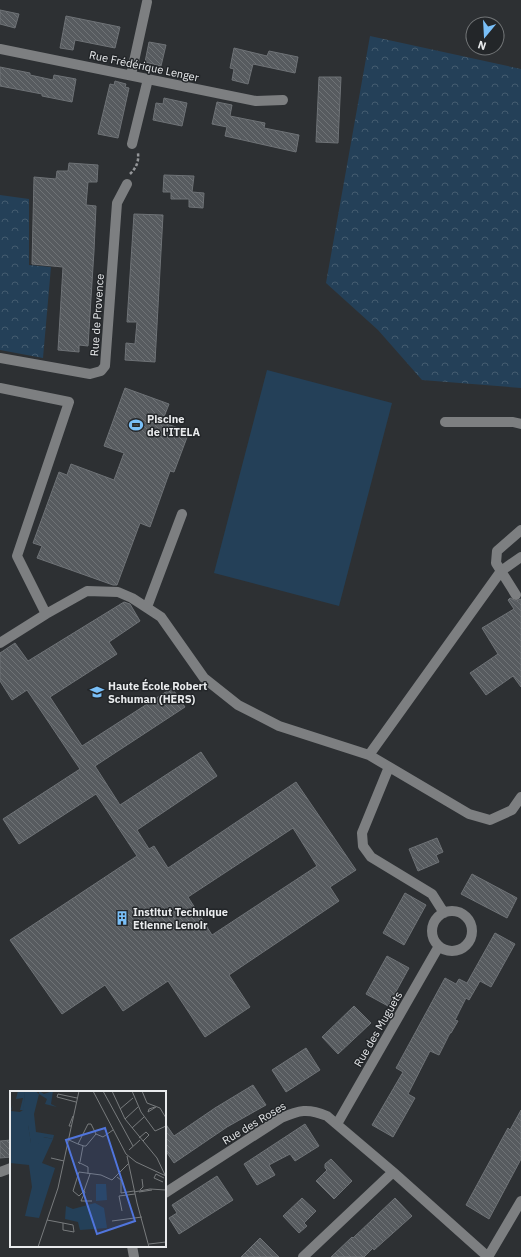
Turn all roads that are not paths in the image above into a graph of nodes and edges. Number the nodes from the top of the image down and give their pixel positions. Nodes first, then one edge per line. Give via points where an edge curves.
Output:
1 (147, 2) dead end
2 (0, 49) edge
3 (131, 75) junction
4 (148, 79) junction
5 (283, 100) dead end
6 (132, 144) road end
7 (127, 184) road end
8 (0, 358) edge
9 (0, 388) edge
10 (445, 422) dead end
11 (521, 424) edge
12 (182, 514) dead end
13 (521, 530) edge
14 (521, 557) edge
15 (501, 571) junction
16 (516, 595) dead end
17 (147, 607) junction
18 (46, 614) junction
19 (0, 643) edge
20 (369, 755) junction
21 (389, 766) junction
22 (521, 797) edge
23 (444, 913) junction
24 (439, 946) junction
25 (337, 1124) junction
26 (10, 1168) edge
27 (0, 1172) edge
28 (393, 1172) junction
29 (166, 1192) edge
30 (521, 1201) edge
31 (132, 1247) edge
32 (134, 1257) edge
33 (303, 1257) edge
34 (488, 1257) edge

1 - 3 street
2 - 3 street, Rue Frédérique Lenger
3 - 4 street, Rue Frédérique Lenger
4 - 5 street, Rue Frédérique Lenger via 256,101
4 - 6 street
7 - 8 street, Rue de Provence via 117,203 105,366 100,371 90,374
9 - 18 street via 70,402 17,556
10 - 11 street
12 - 17 street
13 - 15 street via 497,551 496,563
14 - 15 street
15 - 16 street
15 - 20 street
17 - 18 street via 118,592 87,590
17 - 20 street via 161,617 204,678 238,705 279,726
18 - 19 street
20 - 21 street
21 - 22 street via 469,814 490,820 512,810
21 - 23 street via 362,833 363,846 371,857 432,894
23 - 24 street via 433,928
23 - 24 street via 457,912 468,918 472,930 471,937 468,943 458,950
24 - 25 street, Rue des Muguets
25 - 28 street, Rue des Roses
25 - 29 street, Rue des Roses via 317,1112 292,1113
26 - 27 street
28 - 33 street
28 - 34 street, Rue des Roses
30 - 34 street
31 - 32 street

